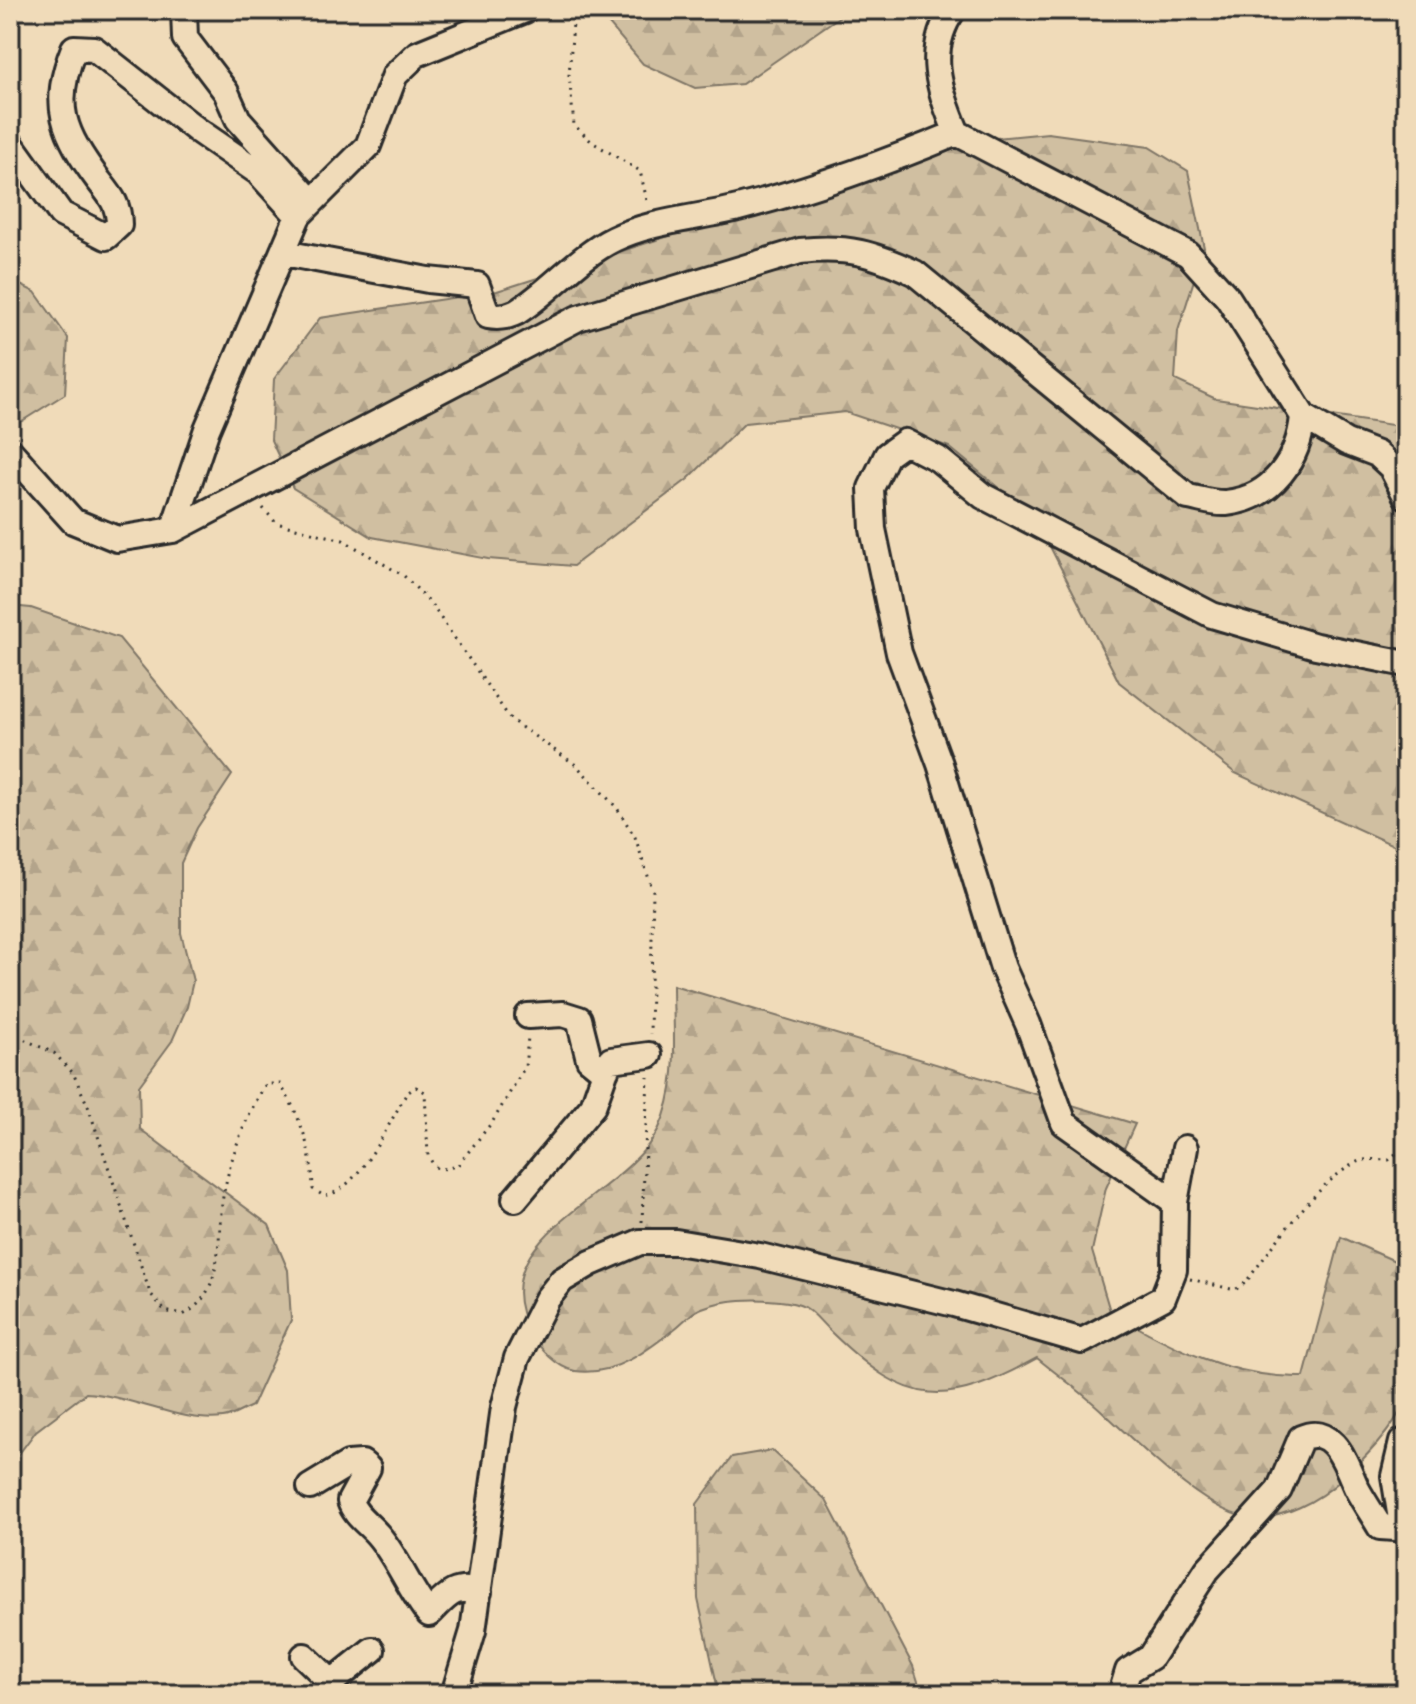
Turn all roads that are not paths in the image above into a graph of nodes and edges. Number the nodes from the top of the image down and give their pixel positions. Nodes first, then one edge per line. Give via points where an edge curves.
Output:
1 (184, 10) edge
2 (525, 10) edge
3 (953, 10) edge
4 (957, 133) junction
5 (10, 143) edge
6 (304, 208) junction
7 (284, 253) junction
8 (1303, 416) junction
9 (10, 451) edge
10 (1406, 496) edge
11 (173, 530) junction
12 (1406, 664) edge
13 (528, 1016) road end
14 (649, 1055) road end
15 (605, 1072) junction
16 (1185, 1148) dead end
17 (515, 1199) dead end
18 (1175, 1202) junction
19 (1406, 1445) edge
20 (310, 1487) dead end
21 (479, 1592) junction
22 (372, 1650) dead end
23 (304, 1656) dead end
24 (328, 1690) edge
25 (454, 1694) edge
26 (1121, 1694) edge

1 - 6 street via 185,38
2 - 6 street via 417,54 395,75 368,146
3 - 4 street via 939,30 937,73
4 - 7 street via 816,187 615,239 568,268 516,312 499,318 488,316 477,285
4 - 8 street via 1188,254 1228,298
5 - 6 street via 61,214 106,237 119,225 119,207 79,152 61,110 62,80 74,48 94,49
6 - 7 street
7 - 11 street via 207,429
8 - 10 street via 1377,454 1391,467
8 - 11 street via 1301,441 1285,471 1265,489 1224,503 1188,497 915,273 870,253 800,251 578,318
9 - 11 street via 73,521 117,539
12 - 18 street via 1316,646 1212,615 983,496 938,459 905,442 887,455 871,488 873,529 899,653 940,764 1003,968 1064,1123
13 - 15 street via 563,1014 579,1019 589,1059
14 - 15 street via 611,1060
15 - 17 street via 593,1106
16 - 18 street
18 - 21 street via 1174,1270 1163,1298 1082,1341 760,1256 676,1242 640,1242 562,1280 517,1358 504,1407
19 - 26 street via 1402,1442 1394,1476 1401,1519 1396,1528 1388,1529 1380,1527 1358,1490 1343,1453 1324,1436 1301,1438 1279,1490 1207,1570 1151,1657 1128,1671
20 - 21 street via 348,1464 362,1463 368,1468 350,1501 354,1511 379,1536 429,1614 454,1590
21 - 25 street
22 - 24 street
23 - 24 street via 326,1677

